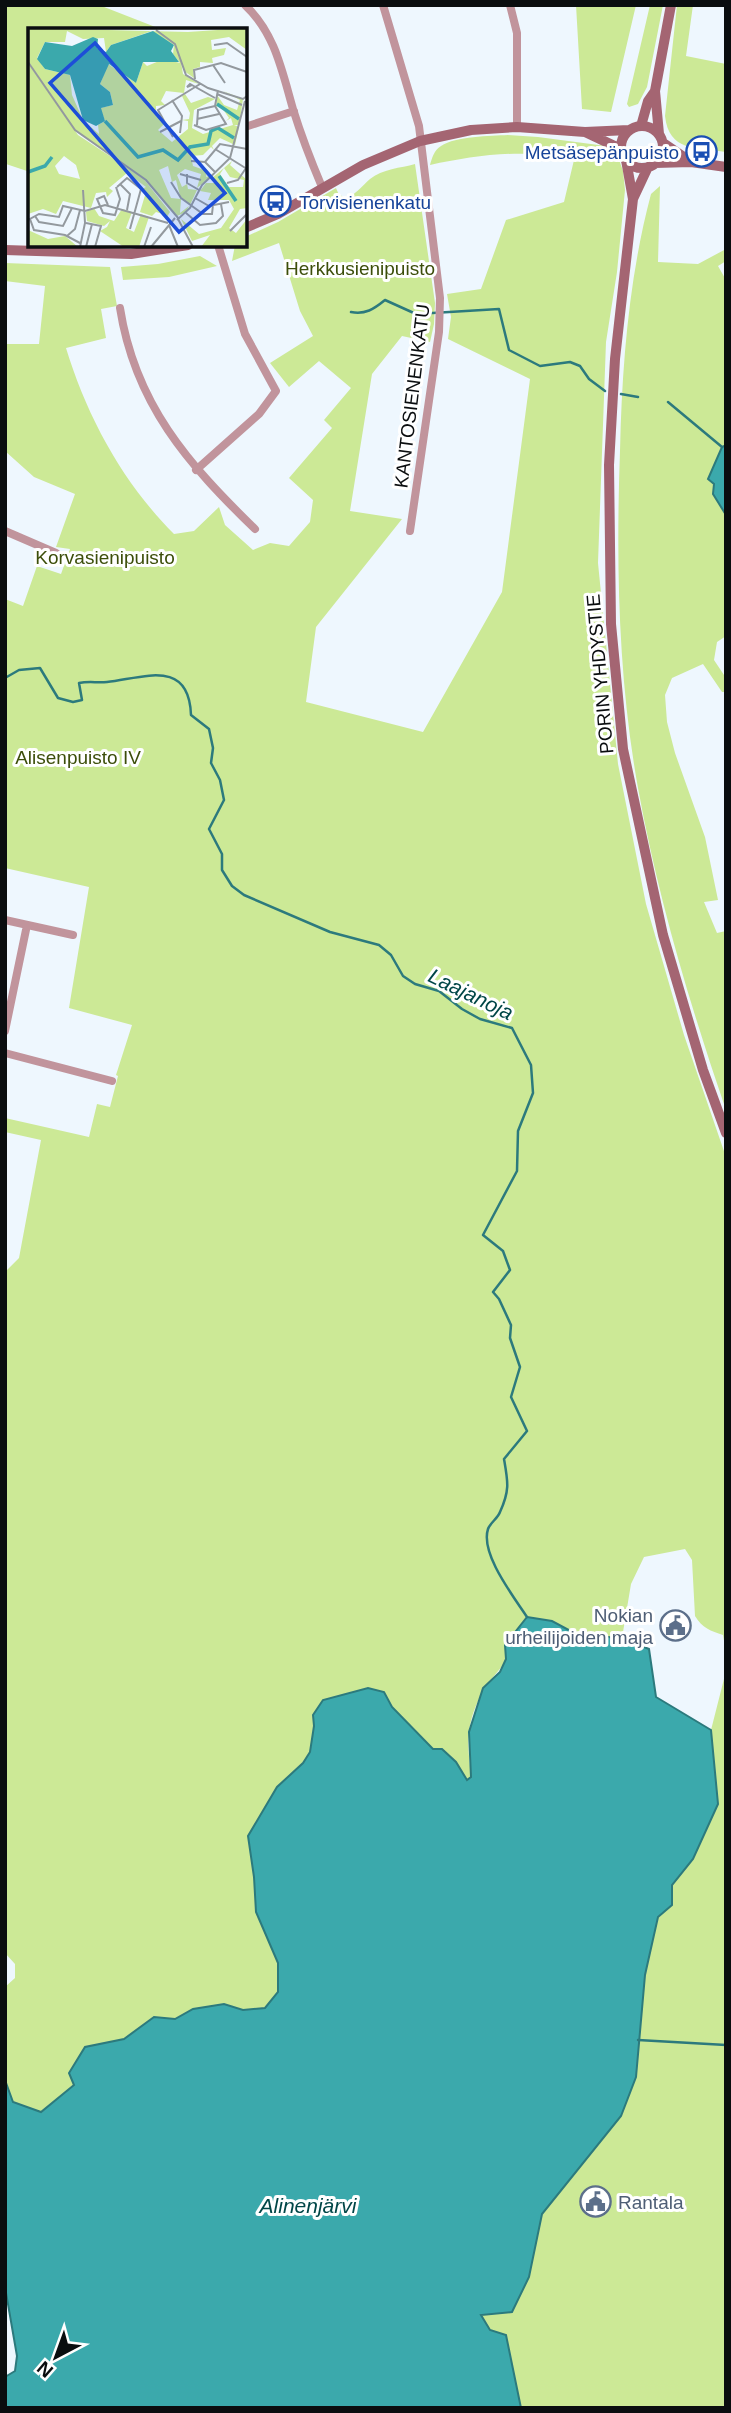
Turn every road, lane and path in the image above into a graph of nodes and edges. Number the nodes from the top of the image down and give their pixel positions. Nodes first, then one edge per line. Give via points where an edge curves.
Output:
1 (245, 5) edge
2 (383, 5) edge
3 (510, 5) edge
4 (671, 5) edge
5 (655, 91) junction
6 (294, 111) junction
7 (247, 126) edge
8 (641, 126) junction
9 (517, 127) junction
10 (629, 130) junction
11 (585, 132) junction
12 (661, 139) junction
13 (420, 141) junction
14 (621, 149) junction
15 (626, 160) junction
16 (691, 162) junction
17 (652, 165) junction
18 (726, 167) edge
19 (322, 187) junction
20 (633, 199) junction
21 (247, 228) edge
22 (175, 247) edge
23 (219, 247) edge
24 (5, 250) edge
25 (120, 308) dead end
26 (197, 470) junction
27 (255, 528) dead end
28 (5, 531) edge
29 (410, 531) dead end
30 (56, 554) dead end
31 (5, 920) edge
32 (27, 925) junction
33 (73, 935) dead end
34 (5, 1031) edge
35 (5, 1053) edge
36 (113, 1081) dead end
37 (726, 1133) edge

1 - 6 street via 278,54
2 - 13 street, KANTOSIENENKATU
3 - 9 street via 517,33
4 - 5 main road
5 - 8 main road
5 - 12 main road
6 - 7 street
6 - 19 street
8 - 10 main road
8 - 12 main road via 653,129
9 - 11 main road
9 - 13 main road via 471,130
10 - 11 main road
10 - 14 main road
11 - 14 main road
12 - 16 main road
12 - 17 main road via 661,154
13 - 19 main road
13 - 29 street, KANTOSIENENKATU via 440,313
14 - 15 main road
15 - 17 main road via 635,166
15 - 20 main road, PORIN YHDYSTIE
16 - 17 main road
16 - 18 main road
17 - 20 main road, PORIN YHDYSTIE
19 - 21 main road
20 - 37 main road, PORIN YHDYSTIE via 611,421 613,649 623,749 663,934
22 - 24 main road via 131,254
23 - 26 street via 244,334 276,391 259,414
25 - 26 street via 135,371
26 - 27 street
28 - 30 street
31 - 32 street
32 - 33 street
32 - 34 street
35 - 36 street

